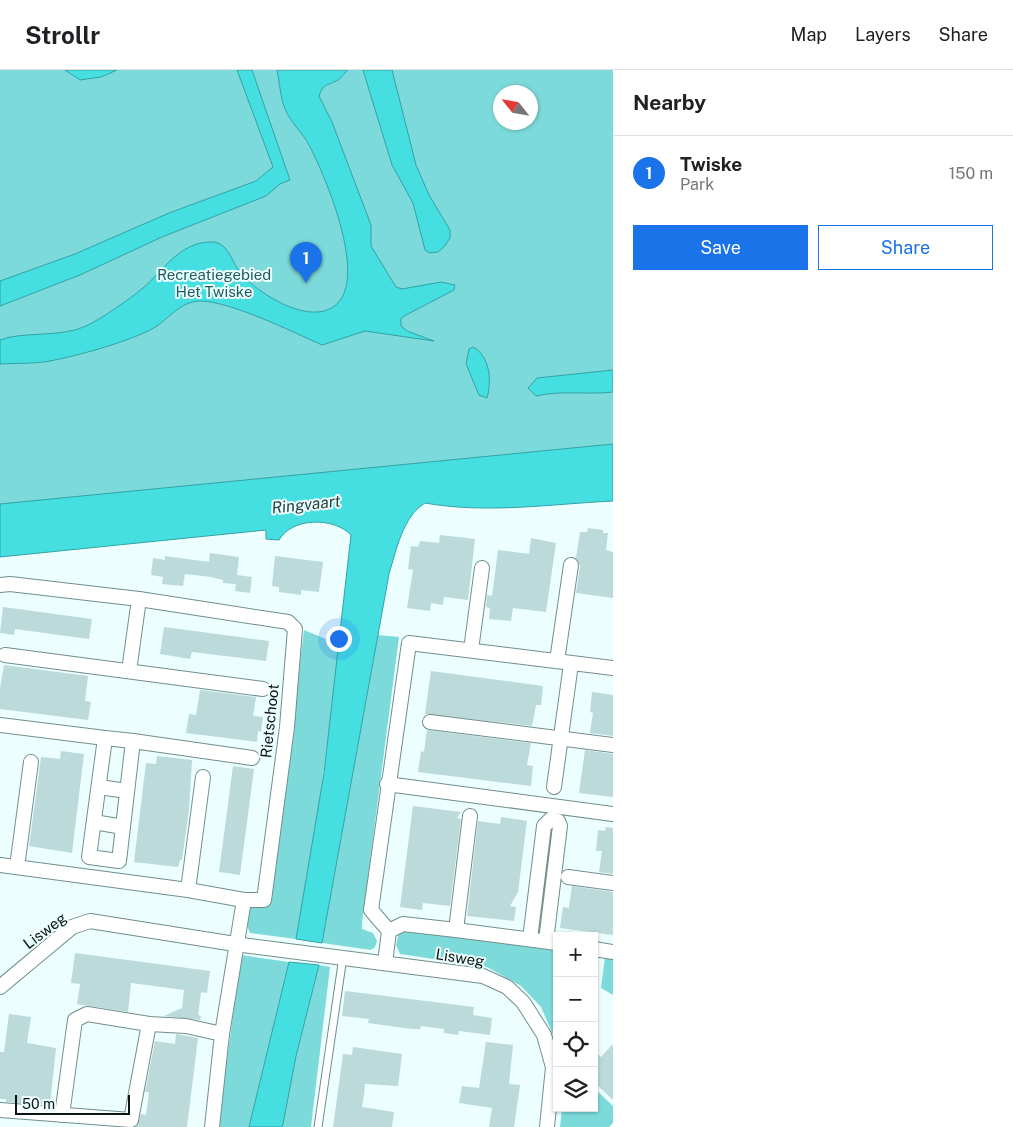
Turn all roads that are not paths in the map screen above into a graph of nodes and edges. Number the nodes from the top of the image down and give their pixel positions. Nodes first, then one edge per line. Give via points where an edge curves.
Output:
1 (571, 565) dead end
2 (482, 568) dead end
3 (0, 585) edge
4 (139, 599) junction
5 (471, 650) junction
6 (5, 655) dead end
7 (564, 662) junction
8 (613, 668) edge
9 (129, 672) junction
10 (262, 689) dead end
11 (430, 722) dead end
12 (0, 725) edge
13 (105, 738) junction
14 (561, 738) junction
15 (134, 741) junction
16 (613, 745) edge
17 (252, 758) dead end
18 (31, 762) dead end
19 (202, 777) dead end
20 (387, 784) junction
21 (99, 787) junction
22 (554, 787) dead end
23 (127, 791) junction
24 (613, 814) edge
25 (470, 816) dead end
26 (94, 822) junction
27 (123, 827) junction
28 (0, 865) edge
29 (17, 867) junction
30 (568, 876) dead end
31 (613, 882) edge
32 (188, 890) junction
33 (244, 900) junction
34 (456, 930) junction
35 (389, 931) junction
36 (530, 940) junction
37 (552, 942) edge
38 (235, 944) junction
39 (598, 950) edge
40 (613, 952) edge
41 (337, 957) junction
42 (385, 963) junction
43 (0, 987) edge
44 (150, 1024) junction
45 (222, 1034) junction
46 (0, 1110) edge
47 (62, 1114) junction
48 (212, 1127) edge
49 (318, 1127) edge
50 (547, 1127) edge

1 - 7 street
2 - 5 street
3 - 4 street, Rietschoot
4 - 9 street
4 - 33 street, Rietschoot via 288,622 295,630 264,900
5 - 7 street
5 - 20 street via 409,643
6 - 9 street, Rietschoot
7 - 8 street
7 - 14 street
9 - 10 street, Rietschoot
11 - 14 street
12 - 13 street
13 - 15 street
13 - 21 street
14 - 16 street
14 - 22 street
15 - 17 street
15 - 23 street
18 - 29 street
19 - 32 street
20 - 24 street
20 - 35 street via 371,910
21 - 23 street
21 - 26 street
23 - 27 street
25 - 34 street
26 - 27 street
26 - 27 street via 89,856 119,861
28 - 29 street, Rietschoot
29 - 32 street, Rietschoot
30 - 31 street
32 - 33 street, Rietschoot
33 - 38 street
34 - 35 street via 403,924
34 - 36 street
35 - 42 street
36 - 37 street
36 - 37 street via 544,826 551,819 558,821 560,826
38 - 41 street, Lisweg
38 - 43 street, Lisweg via 90,921 72,927
38 - 45 street
39 - 40 street
41 - 42 street, Lisweg
41 - 49 lane
42 - 50 street, Lisweg via 483,976 507,987 523,1002 544,1035 553,1067
44 - 45 street via 186,1026
44 - 47 street via 131,1120
44 - 47 street via 87,1014 75,1020
45 - 48 street
46 - 47 street

